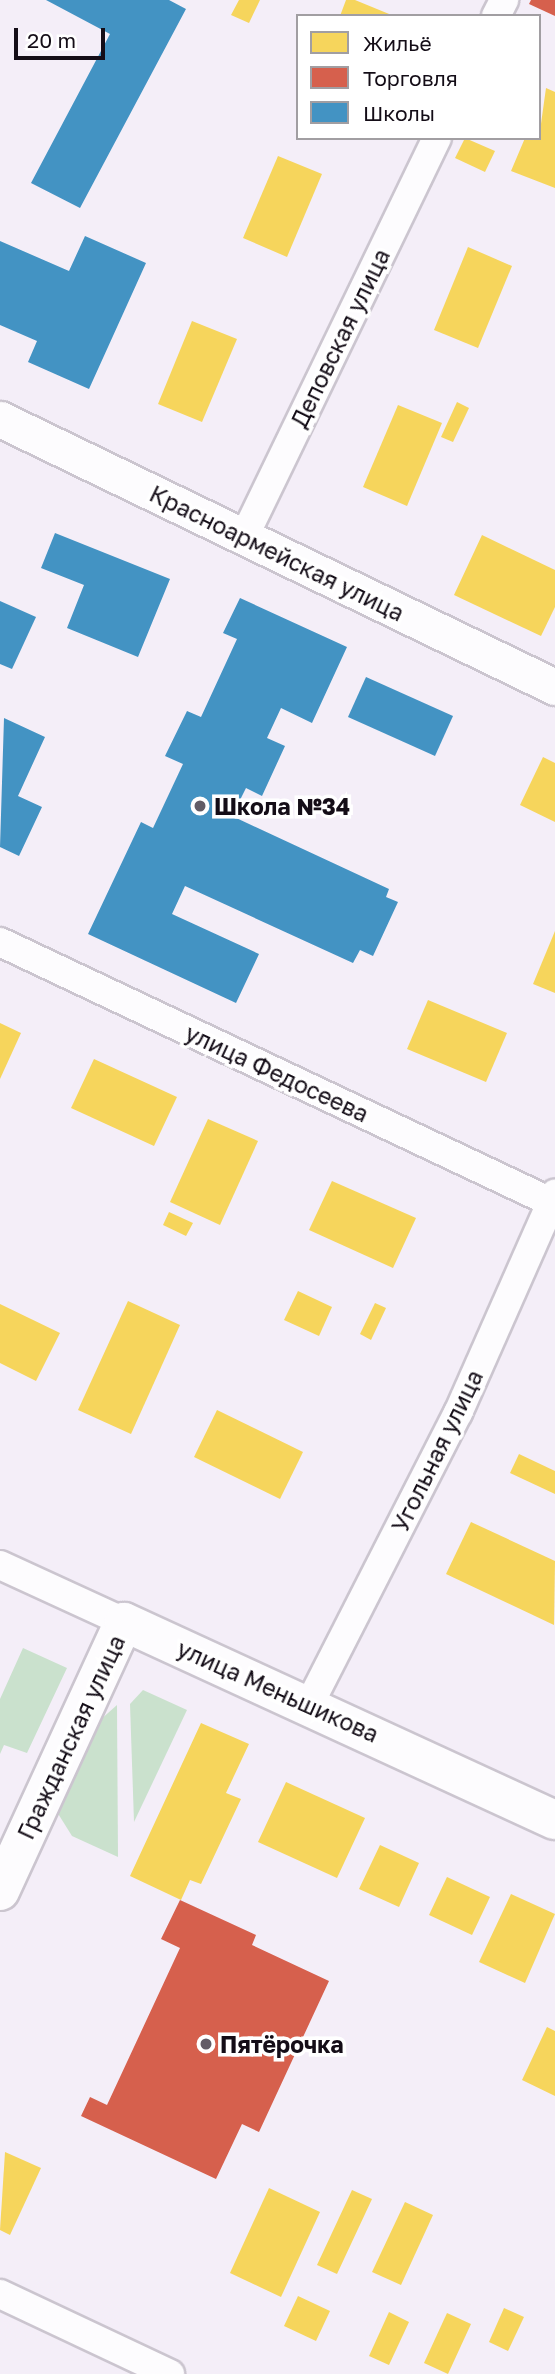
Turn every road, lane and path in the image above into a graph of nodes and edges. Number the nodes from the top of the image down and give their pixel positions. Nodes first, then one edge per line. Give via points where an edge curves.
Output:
1 (436, 140) edge
2 (0, 419) edge
3 (244, 537) junction
4 (555, 687) edge
5 (0, 942) edge
6 (554, 1200) edge
7 (0, 1565) edge
8 (124, 1622) junction
9 (310, 1703) junction
10 (555, 1820) edge
11 (0, 1891) edge
12 (0, 2294) edge
13 (170, 2374) edge

1 - 3 street, Деповская улица
2 - 3 street, Красноармейская улица
3 - 4 street, Красноармейская улица
5 - 6 street, улица Федосеева
6 - 9 street, Угольная улица via 458,1413
7 - 8 street, улица Меньшикова
8 - 9 main road, улица Меньшикова
8 - 11 main road, Гражданская улица
9 - 10 main road, улица Меньшикова
12 - 13 street

